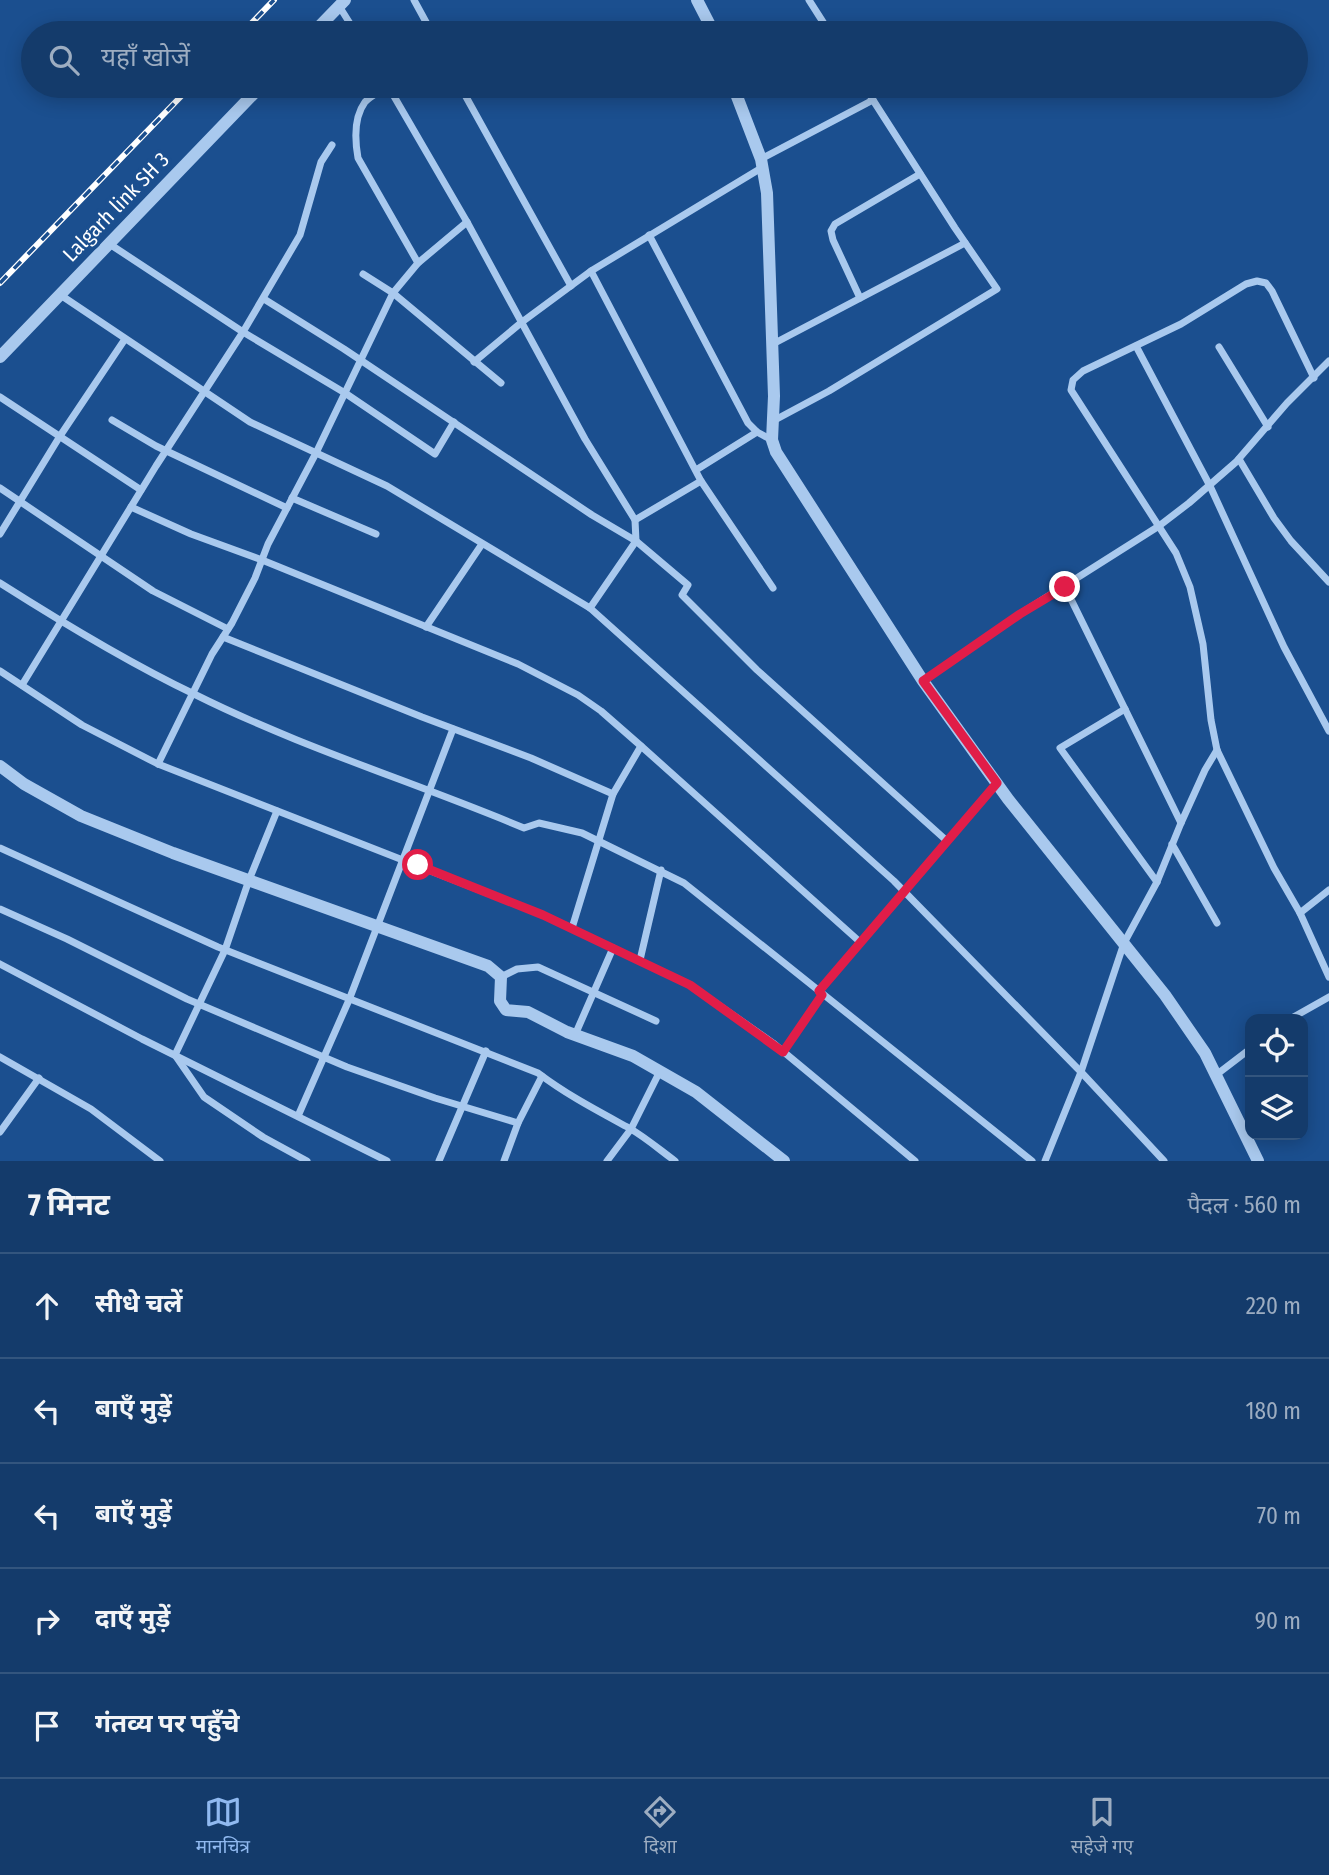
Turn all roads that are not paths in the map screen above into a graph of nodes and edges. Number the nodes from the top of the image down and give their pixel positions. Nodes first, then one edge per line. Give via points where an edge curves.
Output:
1 (414, 0) edge
2 (697, 0) edge
3 (809, 0) edge
4 (342, 3) edge
5 (325, 21) edge
6 (350, 21) edge
7 (425, 21) edge
8 (708, 21) edge
9 (822, 21) edge
10 (249, 98) edge
11 (370, 98) edge
12 (395, 98) edge
13 (467, 98) edge
14 (738, 98) edge
15 (873, 100) joint
16 (332, 145) dead end
17 (762, 163) junction
18 (920, 174) junction
19 (467, 222) junction
20 (649, 235) junction
21 (108, 243) junction
22 (965, 243) junction
23 (418, 263) junction
24 (590, 271) junction
25 (363, 274) dead end
26 (571, 286) junction
27 (393, 293) junction
28 (59, 294) junction
29 (860, 298) junction
30 (264, 299) junction
31 (522, 322) junction
32 (243, 332) junction
33 (125, 339) junction
34 (771, 345) junction
35 (1136, 346) junction
36 (1219, 347) dead end
37 (0, 357) edge
38 (360, 360) junction
39 (1329, 361) edge
40 (474, 362) junction
41 (1314, 378) junction
42 (501, 383) dead end
43 (204, 392) junction
44 (345, 393) junction
45 (0, 397) edge
46 (112, 420) dead end
47 (454, 422) junction
48 (773, 422) junction
49 (1268, 427) junction
50 (757, 432) junction
51 (60, 436) junction
52 (772, 440) junction
53 (166, 451) junction
54 (316, 453) junction
55 (1239, 459) junction
56 (696, 470) junction
57 (701, 481) junction
58 (1210, 486) junction
59 (0, 488) edge
60 (141, 490) junction
61 (292, 498) junction
62 (21, 502) junction
63 (131, 507) junction
64 (287, 508) junction
65 (635, 520) junction
66 (1159, 526) junction
67 (0, 534) edge
68 (376, 534) dead end
69 (635, 541) junction
70 (482, 544) junction
71 (101, 557) junction
72 (262, 560) junction
73 (1329, 582) edge
74 (0, 583) edge
75 (1065, 587) junction
76 (773, 588) dead end
77 (590, 608) junction
78 (61, 622) junction
79 (426, 626) junction
80 (226, 633) junction
81 (0, 671) edge
82 (923, 681) junction
83 (22, 685) junction
84 (193, 694) junction
85 (1125, 709) junction
86 (453, 729) junction
87 (1329, 731) edge
88 (641, 746) junction
89 (1217, 750) junction
90 (158, 764) junction
91 (0, 767) edge
92 (997, 783) junction
93 (430, 791) junction
94 (613, 794) junction
95 (277, 811) junction
96 (1181, 823) junction
97 (599, 841) junction
98 (947, 841) junction
99 (1172, 844) junction
100 (0, 848) edge
101 (402, 859) junction
102 (661, 870) junction
103 (249, 880) junction
104 (1157, 881) junction
105 (1329, 890) edge
106 (904, 891) junction
107 (0, 909) edge
108 (1300, 913) junction
109 (1217, 923) dead end
110 (377, 927) junction
111 (572, 928) junction
112 (860, 942) junction
113 (1124, 943) junction
114 (613, 948) junction
115 (225, 950) junction
116 (640, 960) junction
117 (0, 964) edge
118 (501, 977) junction
119 (1329, 977) edge
120 (593, 993) junction
121 (820, 993) junction
122 (1329, 997) edge
123 (349, 1000) junction
124 (201, 1005) junction
125 (1299, 1014) edge
126 (656, 1021) dead end
127 (575, 1035) junction
128 (486, 1051) junction
129 (783, 1052) junction
130 (1245, 1053) edge
131 (175, 1055) junction
132 (0, 1058) edge
133 (325, 1058) junction
134 (660, 1071) junction
135 (1081, 1072) junction
136 (1216, 1075) junction
137 (542, 1076) junction
138 (39, 1079) junction
139 (464, 1106) junction
140 (298, 1116) junction
141 (518, 1123) junction
142 (631, 1129) junction
143 (0, 1132) edge
144 (506, 1159) edge
145 (160, 1161) edge
146 (307, 1161) edge
147 (387, 1161) edge
148 (439, 1161) edge
149 (607, 1161) edge
150 (675, 1161) edge
151 (784, 1161) edge
152 (915, 1161) edge
153 (1032, 1161) edge
154 (1045, 1161) edge
155 (1164, 1161) edge
156 (1258, 1161) edge

1 - 7 street
2 - 8 street
3 - 9 street
4 - 5 street
4 - 6 street
10 - 21 street, Lalgarh link SH 3
11 - 23 street via 360,113 358,158
12 - 19 street
13 - 26 street
14 - 17 street
15 - 17 street
15 - 18 street
16 - 30 street via 321,162 300,235
17 - 20 street
17 - 34 street via 767,193
18 - 22 street
18 - 29 street via 835,224 831,231
19 - 23 street
19 - 31 street
20 - 24 street
20 - 50 street via 748,423
21 - 28 street, Lalgarh link SH 3
21 - 32 street
22 - 29 street
22 - 48 street via 997,289
23 - 27 street
24 - 26 street
24 - 56 street
25 - 27 street
26 - 31 street
27 - 38 street
27 - 40 street
28 - 33 street
28 - 37 street, Lalgarh link SH 3
29 - 34 street
30 - 32 street
30 - 38 street
31 - 40 street
31 - 65 street
32 - 43 street
32 - 44 street
33 - 43 street
33 - 51 street
34 - 48 street
35 - 41 street via 1257,281 1272,291
35 - 58 street
35 - 66 street via 1083,371 1073,380 1071,390
36 - 49 street
38 - 44 street
38 - 47 street
39 - 41 street
40 - 42 street
41 - 49 street
43 - 53 street
43 - 54 street via 250,422
44 - 47 street via 435,454
44 - 54 street
45 - 51 street
46 - 53 street
47 - 69 street
48 - 52 street
49 - 55 street
50 - 52 street
50 - 56 street
51 - 60 street
51 - 62 street
52 - 82 street
53 - 60 street
53 - 64 street
54 - 61 street
54 - 70 street via 387,486
55 - 58 street
55 - 73 street via 1280,525
56 - 57 street
57 - 65 street
57 - 76 street
58 - 66 street
58 - 87 street via 1284,647
59 - 62 street
60 - 63 street
61 - 64 street
61 - 68 street
62 - 67 street
62 - 71 street
63 - 71 street
63 - 72 street
64 - 72 street
65 - 69 street
66 - 75 street
66 - 89 street via 1190,587 1203,644
69 - 77 street
69 - 98 street via 688,585 682,595 757,670
70 - 77 street
70 - 79 street
71 - 78 street
71 - 80 street
72 - 79 street
72 - 80 street
74 - 78 street
75 - 82 street
75 - 85 street
77 - 106 street
78 - 83 street
78 - 84 street
79 - 88 street via 578,695
80 - 84 street
80 - 86 street
81 - 83 street
82 - 92 street
83 - 90 street via 82,725
84 - 90 street
84 - 93 street
85 - 96 street
85 - 104 street via 1060,748
86 - 93 street
86 - 94 street
88 - 94 street
88 - 112 street
89 - 96 street
89 - 108 street
90 - 95 street
91 - 103 street via 81,816
92 - 98 street
92 - 113 street
93 - 97 street via 524,828 539,823
93 - 101 street
94 - 97 street
95 - 101 street
95 - 103 street
96 - 99 street
97 - 102 street
97 - 111 street
98 - 106 street
99 - 104 street
99 - 109 street
100 - 115 street
101 - 110 street
101 - 111 street
102 - 116 street
102 - 121 street via 684,883
103 - 110 street
103 - 115 street
104 - 113 street
105 - 108 street
106 - 112 street
106 - 135 street
107 - 124 street
108 - 119 street
110 - 118 street via 469,958
110 - 123 street
111 - 114 street
112 - 121 street
113 - 135 street
113 - 136 street via 1165,995
114 - 116 street
114 - 120 street
115 - 123 street
115 - 124 street
116 - 129 street via 690,985
117 - 131 street
118 - 120 street via 517,969 538,967
118 - 127 street via 500,1001 506,1010 528,1012
120 - 126 street
120 - 127 street
121 - 129 street
121 - 153 street
122 - 125 street
123 - 128 street
123 - 133 street
124 - 131 street
124 - 133 street
127 - 134 street
128 - 137 street
128 - 139 street
129 - 152 street
130 - 136 street
131 - 140 street
131 - 146 street via 204,1097
132 - 138 street
133 - 139 street
133 - 140 street
134 - 142 street
134 - 151 street via 696,1092
135 - 154 street
135 - 155 street
136 - 156 street
137 - 141 street
137 - 142 street
138 - 143 street
138 - 145 street via 92,1109
139 - 141 street
139 - 148 street
140 - 147 street
141 - 144 street
142 - 149 street
142 - 150 street

